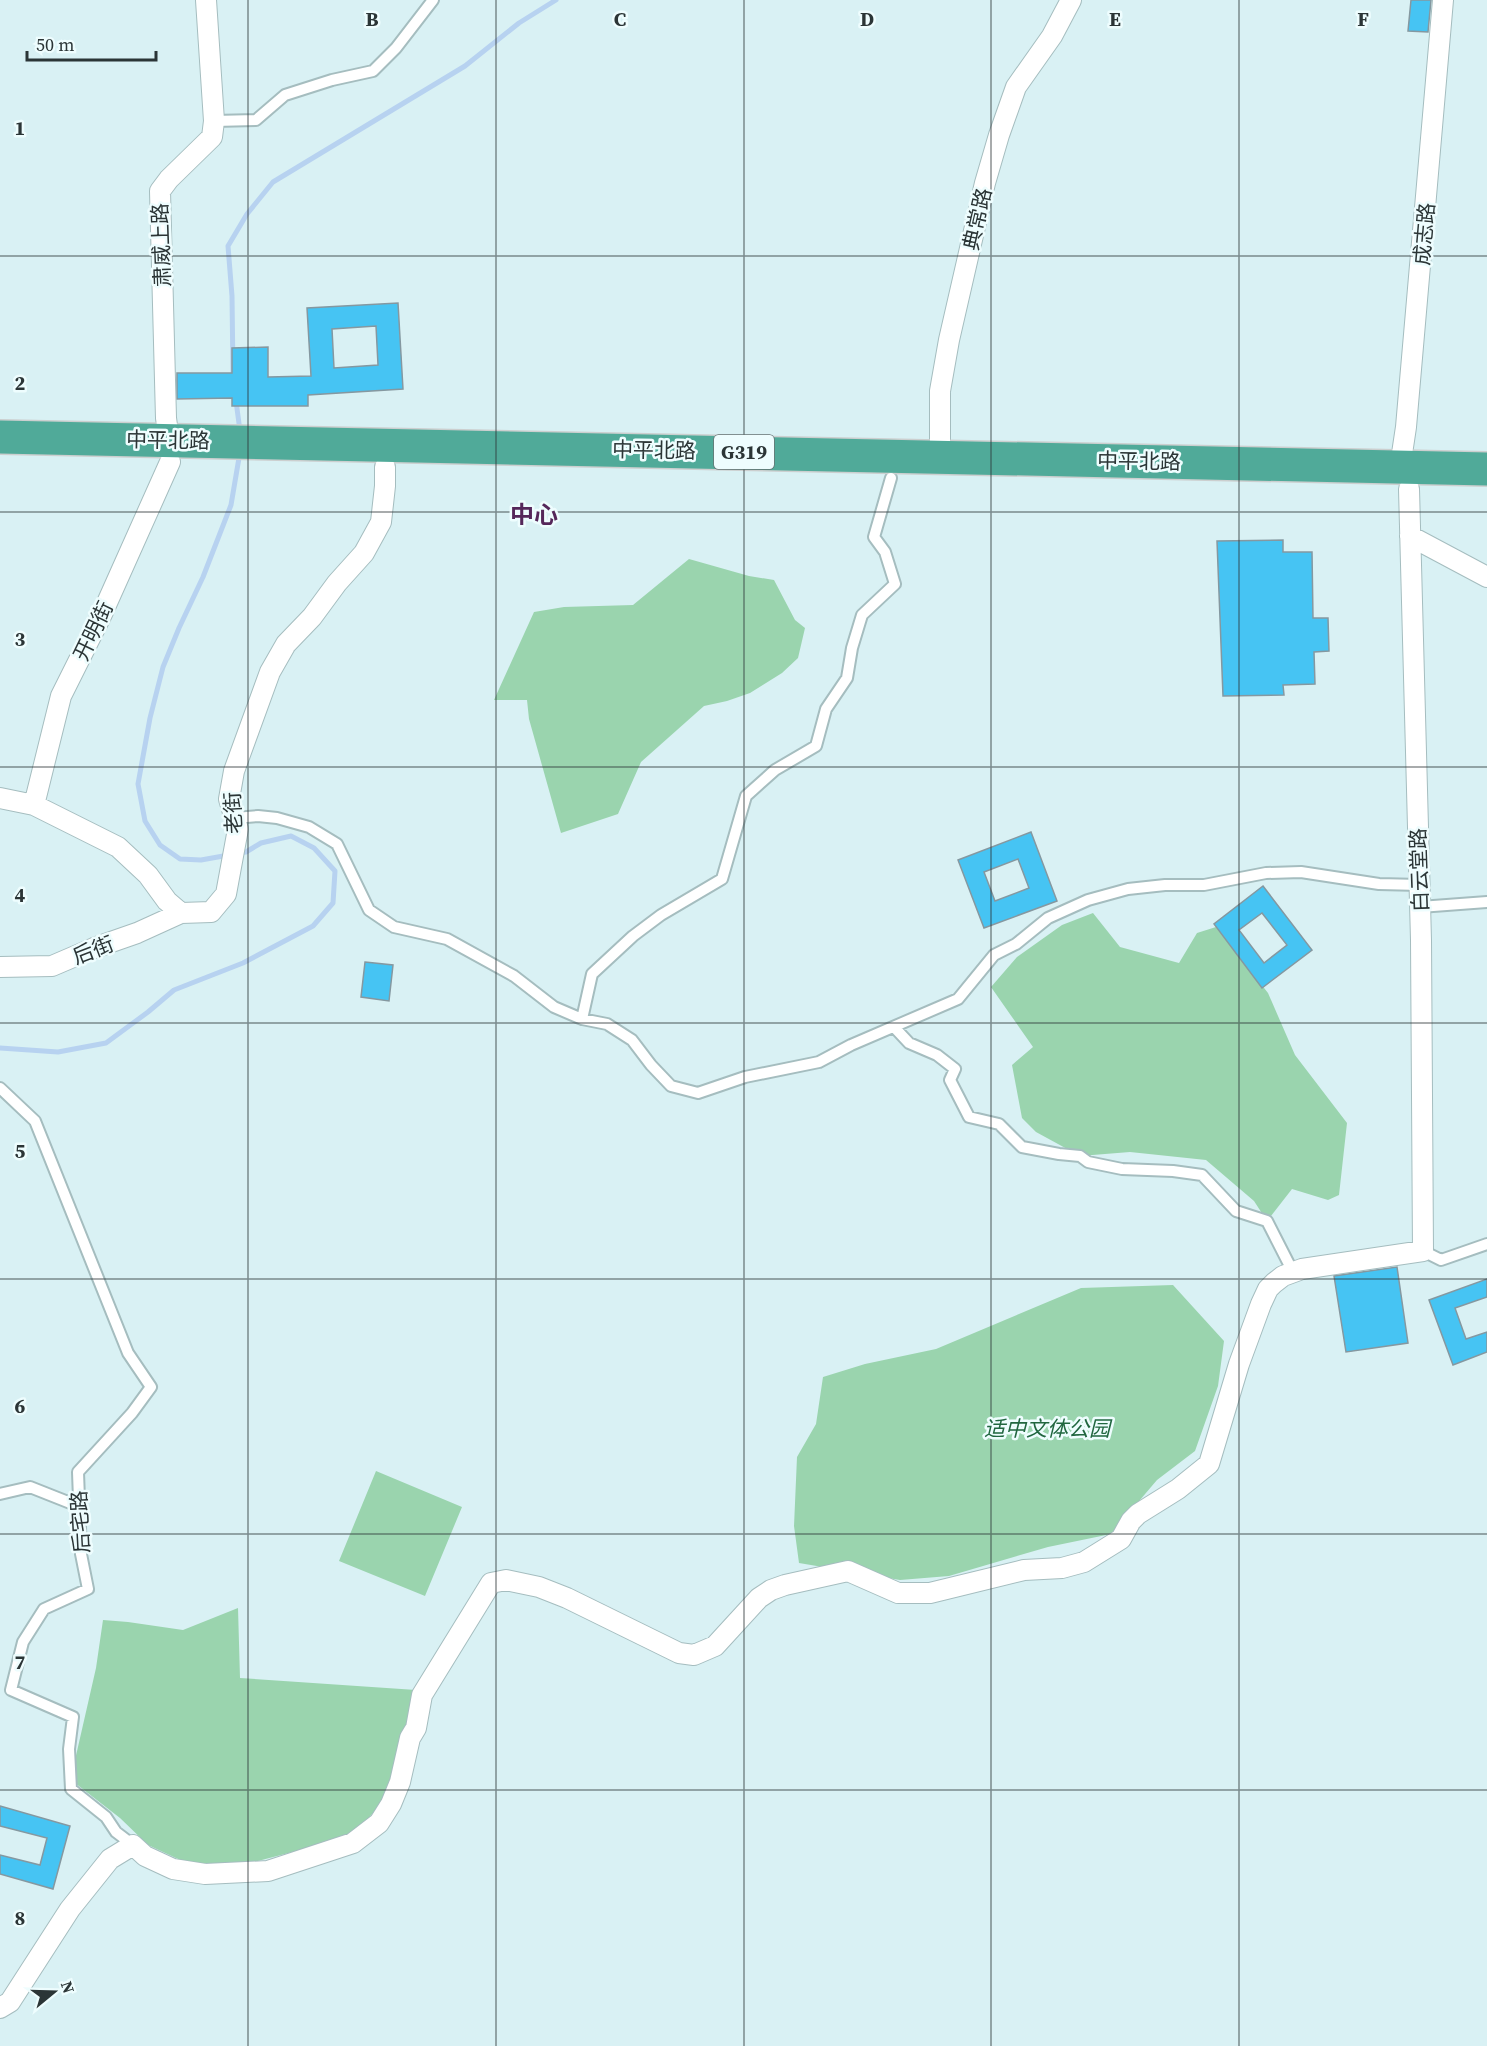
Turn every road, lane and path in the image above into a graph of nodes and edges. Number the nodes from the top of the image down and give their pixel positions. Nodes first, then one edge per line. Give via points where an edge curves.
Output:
1 (206, 0) edge
2 (433, 0) edge
3 (1071, 0) edge
4 (1443, 0) edge
5 (214, 121) junction
6 (0, 437) edge
7 (169, 451) junction
8 (940, 456) junction
9 (0, 459) edge
10 (385, 467) junction
11 (1487, 469) edge
12 (891, 478) junction
13 (1405, 478) junction
14 (1487, 491) edge
15 (1410, 536) junction
16 (1487, 577) edge
17 (0, 798) edge
18 (34, 805) junction
19 (235, 818) junction
20 (1420, 885) junction
21 (1487, 902) edge
22 (1420, 907) junction
23 (181, 913) junction
24 (0, 967) edge
25 (582, 1019) junction
26 (894, 1026) junction
27 (0, 1088) edge
28 (1487, 1244) edge
29 (1423, 1251) junction
30 (1293, 1272) junction
31 (0, 1494) edge
32 (78, 1506) junction
33 (134, 1845) junction
34 (0, 2008) edge

1 - 5 street, 肃威上路
2 - 5 lane via 373,71 285,96 256,120
3 - 8 street, 典常路 via 1052,36 1016,87 985,183 940,391
4 - 13 street, 成志路 via 1406,427
5 - 7 street, 肃威上路 via 212,137 160,191
6 - 7 highway, 中平北路 / G319
7 - 8 highway, 中平北路 / G319
7 - 9 highway, G319
7 - 10 highway, G319
7 - 18 street, 开明街 via 102,614 61,696
8 - 13 highway, 中平北路 / G319
10 - 12 highway, G319
10 - 19 street, 老街 via 381,522 363,553 286,644 270,672 234,771 229,799
11 - 13 highway, 中平北路 / G319
12 - 13 highway, G319
12 - 25 lane via 874,537 885,552 895,584 862,615 847,678 826,709 816,746 775,770 746,796 722,879 661,915 592,974
13 - 14 highway, G319
13 - 15 street, 白云堂路
15 - 16 street
15 - 20 street, 白云堂路
17 - 18 street
18 - 23 street via 118,847
19 - 23 street, 老街 via 238,829 226,894 211,912
19 - 25 lane via 278,818 309,827 337,843 369,910 394,927 447,939 514,976 554,1007
20 - 22 street, 白云堂路
20 - 26 lane via 1380,884 1301,872 1266,873 1204,885 1128,889 1088,900 1047,918 1016,944 994,955 958,999
21 - 22 lane
22 - 29 street, 白云堂路
23 - 24 street, 后街 via 52,966
25 - 26 lane via 606,1024 632,1040 671,1086 698,1093 745,1077 819,1062
26 - 30 lane via 909,1043 937,1054 955,1069 950,1080 969,1117 999,1124 1022,1147 1080,1156 1088,1162 1122,1169 1203,1175 1236,1211 1267,1221
27 - 32 lane, 后宅路 via 35,1121 128,1353 152,1387 78,1472
28 - 29 lane via 1441,1260
29 - 30 street
30 - 33 street via 1274,1283 1263,1296 1209,1464 1178,1490 1138,1514 1121,1539 1083,1562 1062,1568 1024,1570 930,1593 898,1593 848,1571 785,1585 759,1598 715,1646 694,1655 679,1653 532,1584 506,1580 491,1583 422,1695 416,1728 391,1804 379,1823 353,1843 268,1871 205,1874 173,1869 145,1856
31 - 32 lane via 30,1487
32 - 33 lane, 后宅路 via 88,1589 44,1609 23,1642 12,1690 73,1717 69,1749 71,1789
33 - 34 street via 110,1859 70,1909 10,2002

